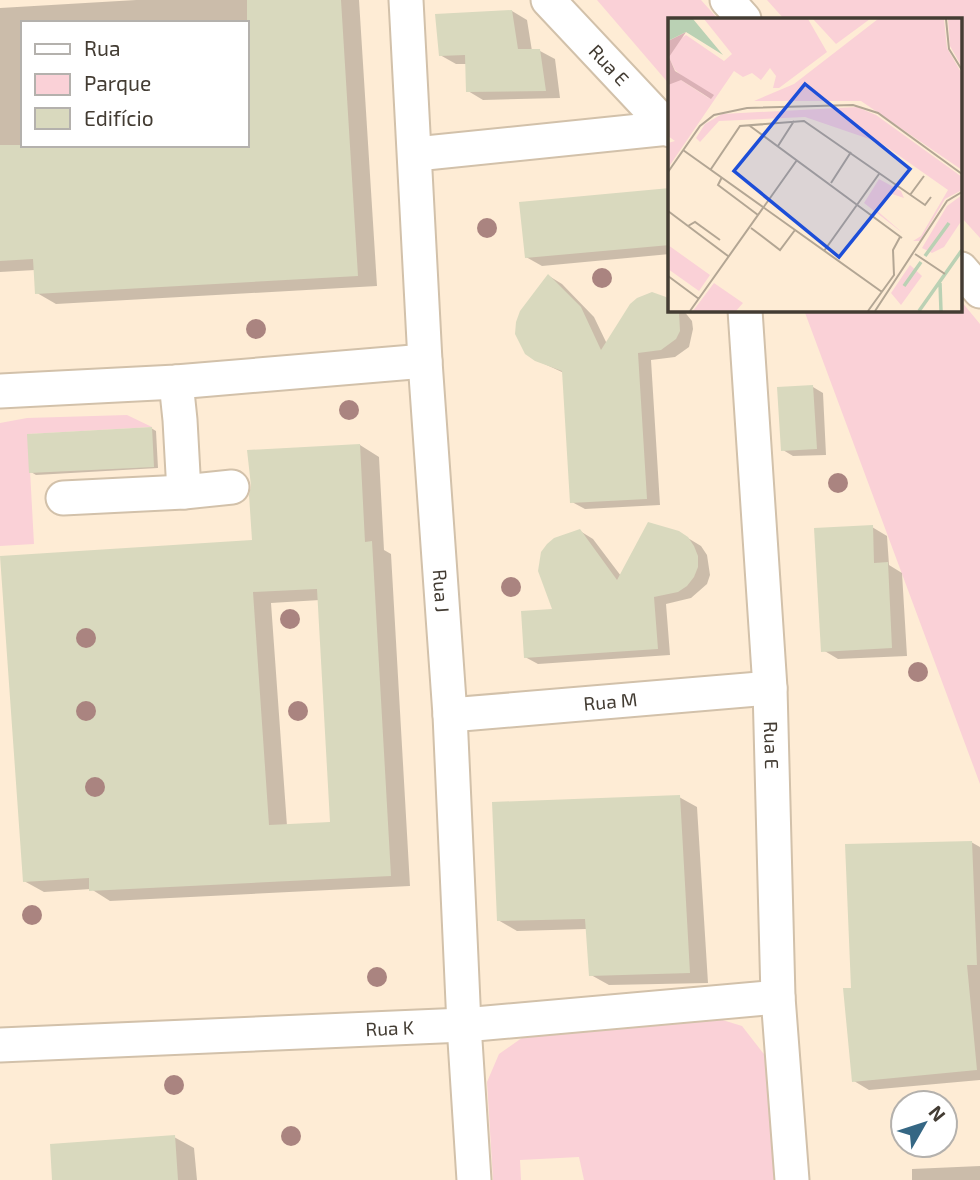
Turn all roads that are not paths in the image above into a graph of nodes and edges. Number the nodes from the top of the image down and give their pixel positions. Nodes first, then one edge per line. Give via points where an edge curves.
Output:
1 (406, 0) edge
2 (548, 0) edge
3 (727, 0) edge
4 (743, 18) edge
5 (668, 127) edge
6 (668, 129) edge
7 (416, 154) junction
8 (962, 270) edge
9 (980, 291) edge
10 (745, 312) edge
11 (425, 361) junction
12 (176, 382) junction
13 (0, 391) edge
14 (232, 486) dead end
15 (184, 492) junction
16 (63, 498) dead end
17 (770, 688) junction
18 (450, 715) junction
19 (778, 997) junction
20 (464, 1024) junction
21 (0, 1045) edge
22 (474, 1180) edge
23 (792, 1180) edge

1 - 7 lane, Rua J
2 - 5 lane, Rua E
3 - 4 lane
6 - 7 lane
7 - 11 lane, Rua J
8 - 9 lane
10 - 17 lane, Rua E
11 - 12 lane
11 - 18 lane, Rua J
12 - 13 lane
12 - 15 lane
14 - 15 lane
15 - 16 lane
17 - 18 lane, Rua M
17 - 19 lane, Rua E
18 - 20 lane, Rua J
19 - 20 lane, Rua K
19 - 23 lane, Rua E
20 - 21 lane, Rua K
20 - 22 lane, Rua J

